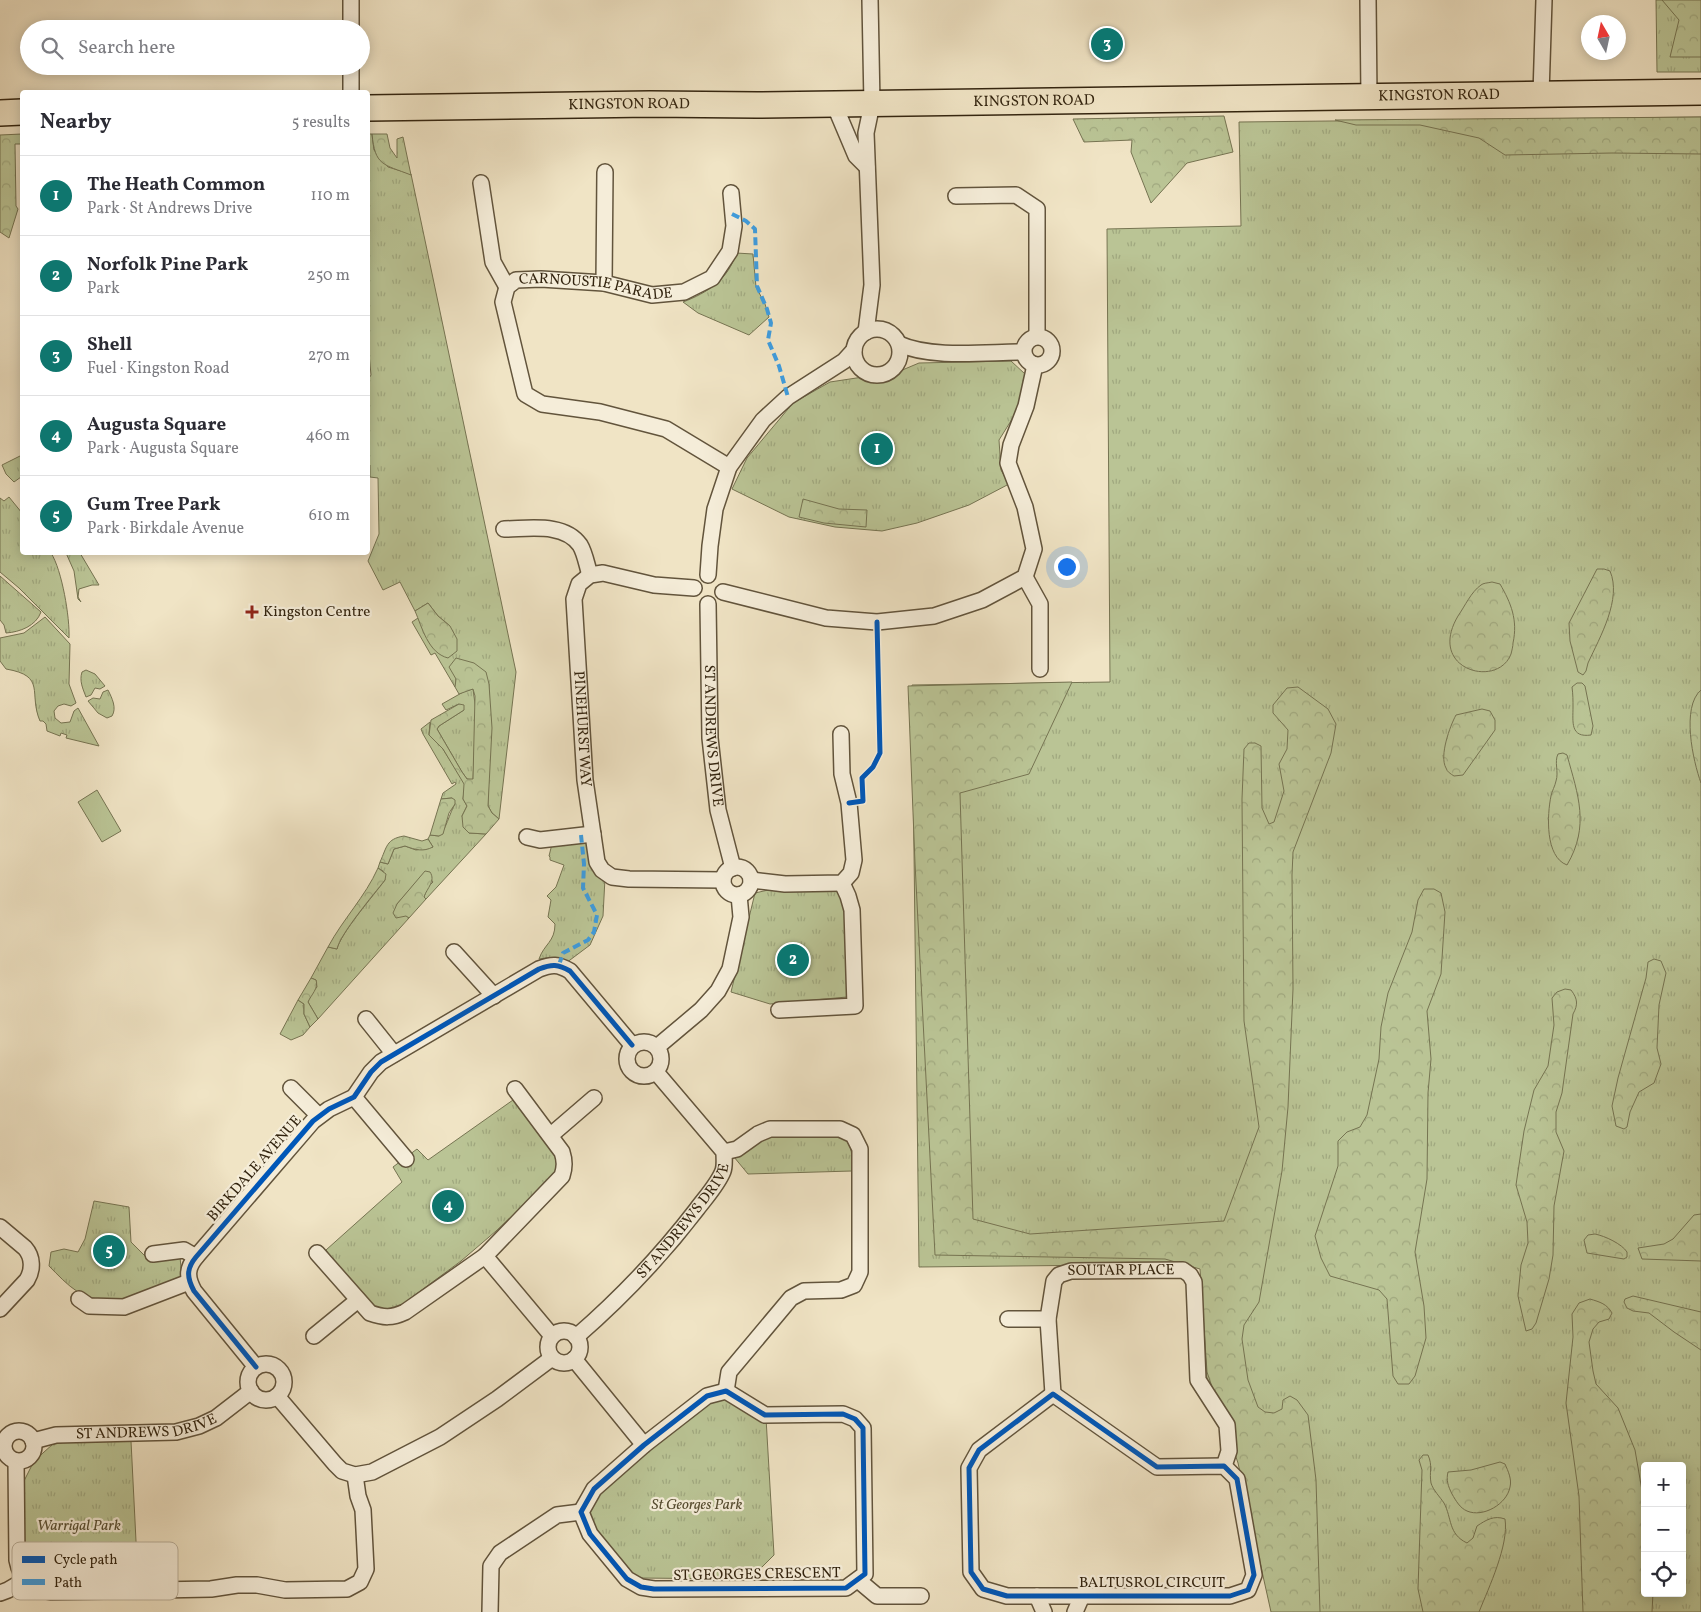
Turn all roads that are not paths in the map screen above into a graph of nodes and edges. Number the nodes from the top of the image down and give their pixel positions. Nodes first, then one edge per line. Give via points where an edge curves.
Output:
1 (351, 0) edge
2 (870, 0) edge
3 (1368, 0) edge
4 (1544, 0) edge
5 (351, 20) edge
6 (351, 75) edge
7 (352, 90) edge
8 (1701, 92) edge
9 (1541, 94) junction
10 (1368, 96) junction
11 (834, 104) junction
12 (872, 104) junction
13 (370, 108) edge
14 (20, 112) edge
15 (0, 113) edge
16 (867, 167) junction
17 (605, 172) dead end
18 (481, 183) dead end
19 (731, 193) dead end
20 (956, 196) dead end
21 (604, 284) junction
22 (872, 285) junction
23 (507, 287) junction
24 (885, 330) junction
25 (866, 332) junction
26 (1037, 336) junction
27 (899, 344) junction
28 (854, 350) junction
29 (1024, 352) junction
30 (932, 353) junction
31 (899, 361) junction
32 (1035, 365) junction
33 (863, 370) junction
34 (815, 380) junction
35 (729, 467) junction
36 (504, 529) dead end
37 (590, 575) junction
38 (708, 575) junction
39 (1025, 577) junction
40 (694, 588) junction
41 (723, 592) junction
42 (708, 604) junction
43 (1040, 669) dead end
44 (841, 734) dead end
45 (593, 834) junction
46 (527, 837) dead end
47 (733, 868) junction
48 (723, 880) junction
49 (751, 880) junction
50 (842, 883) junction
51 (739, 895) junction
52 (454, 952) dead end
53 (494, 996) junction
54 (779, 1010) dead end
55 (366, 1019) dead end
56 (632, 1045) junction
57 (657, 1047) junction
58 (394, 1054) junction
59 (656, 1072) junction
60 (291, 1088) dead end
61 (515, 1088) dead end
62 (354, 1097) junction
63 (594, 1098) dead end
64 (319, 1116) junction
65 (551, 1135) junction
66 (724, 1152) junction
67 (406, 1159) dead end
68 (0, 1227) edge
69 (317, 1253) dead end
70 (153, 1254) dead end
71 (485, 1256) junction
72 (196, 1257) junction
73 (189, 1282) junction
74 (79, 1299) dead end
75 (358, 1300) junction
76 (0, 1310) edge
77 (1008, 1319) dead end
78 (1048, 1319) junction
79 (314, 1336) dead end
80 (552, 1336) junction
81 (576, 1337) junction
82 (552, 1358) junction
83 (574, 1359) junction
84 (256, 1367) junction
85 (251, 1391) junction
86 (726, 1391) junction
87 (1053, 1394) junction
88 (277, 1396) junction
89 (3, 1436) edge
90 (33, 1441) junction
91 (644, 1445) junction
92 (16, 1461) junction
93 (1224, 1466) junction
94 (355, 1475) junction
95 (581, 1512) junction
96 (17, 1542) edge
97 (858, 1580) junction
98 (12, 1588) edge
99 (178, 1590) edge
100 (0, 1592) edge
101 (921, 1596) dead end
102 (1037, 1596) junction
103 (1082, 1596) junction
104 (490, 1612) edge
105 (1044, 1612) edge
106 (1075, 1612) edge

1 - 5 street
2 - 12 street
3 - 10 street
4 - 9 street
6 - 7 street
8 - 9 main road, KINGSTON ROAD
9 - 10 main road, KINGSTON ROAD
10 - 12 main road, KINGSTON ROAD
11 - 12 main road, KINGSTON ROAD
11 - 13 main road, KINGSTON ROAD
11 - 16 street via 856,156
12 - 16 street via 866,133
14 - 15 main road
16 - 22 street
17 - 21 street
18 - 23 street via 492,262
19 - 21 street, CARNOUSTIE PARADE via 734,226 730,251 712,278 684,292 652,295
20 - 26 street via 1016,195 1037,209
21 - 23 street, CARNOUSTIE PARADE via 541,279 516,280
22 - 24 street
22 - 25 street
23 - 35 street, CARNOUSTIE PARADE via 503,302 525,394 542,404 600,412 666,429
24 - 25 street
24 - 27 street
25 - 28 street via 856,342
26 - 29 street via 1028,340
26 - 32 street via 1047,339 1052,351 1047,362
27 - 30 street
27 - 31 street
28 - 33 street via 857,364
28 - 34 street via 844,361
29 - 30 street
29 - 32 street via 1026,359
30 - 31 street
31 - 33 street via 883,375 875,376
32 - 39 street via 1008,463 1025,507 1034,550
33 - 34 street
34 - 35 street via 788,397 763,420
35 - 38 street via 715,509
36 - 37 street via 545,528 568,533 581,546
37 - 40 street via 603,573 654,585
37 - 45 street, PINEHURST WAY via 578,584 574,600 585,780
38 - 40 street via 698,579
38 - 41 street via 721,581
39 - 41 street via 982,600 934,616 877,622 826,618
39 - 43 street via 1040,604
40 - 42 street via 699,600
41 - 42 street via 718,600
42 - 47 street, ST ANDREWS DRIVE via 710,738 718,810
44 - 50 street via 842,774 849,803 854,860 851,873
45 - 46 street via 540,840
45 - 48 street, PINEHURST WAY via 597,862 612,877
47 - 48 street via 727,871
47 - 49 street via 747,870
48 - 51 street via 730,894
49 - 50 street via 785,884
49 - 51 street via 748,890
50 - 54 street via 852,910 855,1006
51 - 57 street via 741,917 730,969 718,991 701,1010
52 - 53 street
53 - 56 street, BIRKDALE AVENUE via 539,969 549,965 561,966 570,971
53 - 58 street, BIRKDALE AVENUE
55 - 58 street
56 - 57 street via 643,1041
56 - 59 street via 626,1060 631,1071 644,1076
57 - 59 street via 662,1059
58 - 62 street, BIRKDALE AVENUE via 371,1072
59 - 66 street, ST ANDREWS DRIVE
60 - 64 street
61 - 65 street
62 - 64 street, BIRKDALE AVENUE
62 - 67 street
63 - 65 street
64 - 72 street, BIRKDALE AVENUE
65 - 71 street via 565,1160 562,1176
66 - 81 street, ST ANDREWS DRIVE via 724,1170 673,1241 601,1316
66 - 86 street via 737,1149 770,1129 840,1129 853,1135 860,1149 860,1272 854,1285 841,1290 804,1291 791,1298 729,1372
68 - 76 street via 29,1252 31,1263 30,1276
69 - 75 street
70 - 72 street via 184,1250
71 - 75 street via 393,1318 370,1314
71 - 80 street
72 - 73 street, BIRKDALE AVENUE via 188,1271
73 - 74 street via 124,1307 89,1306
73 - 84 street
75 - 79 street
77 - 78 street
78 - 87 street, SOUTAR PLACE
78 - 93 street, SOUTAR PLACE via 1054,1282 1059,1275 1071,1271 1182,1270 1190,1275 1194,1282 1198,1380 1228,1425 1229,1451
80 - 81 street via 568,1331
80 - 82 street via 548,1348
81 - 83 street via 580,1347
82 - 83 street via 564,1363
82 - 94 street via 440,1437 372,1472
83 - 91 street
84 - 85 street via 249,1377
84 - 88 street via 270,1364 280,1371 284,1386
85 - 88 street via 261,1398
85 - 90 street, ST ANDREWS DRIVE via 216,1418 176,1432 56,1435
86 - 91 street via 706,1396
86 - 97 street, ST GEORGES CRESCENT via 766,1415 843,1414 855,1419 863,1428 865,1574
87 - 93 street via 1157,1466
87 - 102 street, BALTUSROL CIRCUIT via 980,1450 969,1468 971,1572 983,1589 1007,1596
88 - 94 street via 335,1464 342,1471
89 - 90 street via 21,1432
89 - 92 street via 5,1453
90 - 92 street via 30,1456
91 - 95 street via 594,1489
92 - 96 street
93 - 103 street, BALTUSROL CIRCUIT via 1237,1479 1254,1575 1248,1590 1230,1596
94 - 99 street via 363,1510 366,1569 360,1582 347,1589 285,1590 237,1585
95 - 97 street, ST GEORGES CRESCENT via 590,1534 627,1579 641,1587 846,1588
95 - 104 street via 557,1514 500,1553 491,1566
97 - 101 street via 877,1596
98 - 100 street
102 - 103 street, BALTUSROL CIRCUIT
102 - 105 street
103 - 106 street

